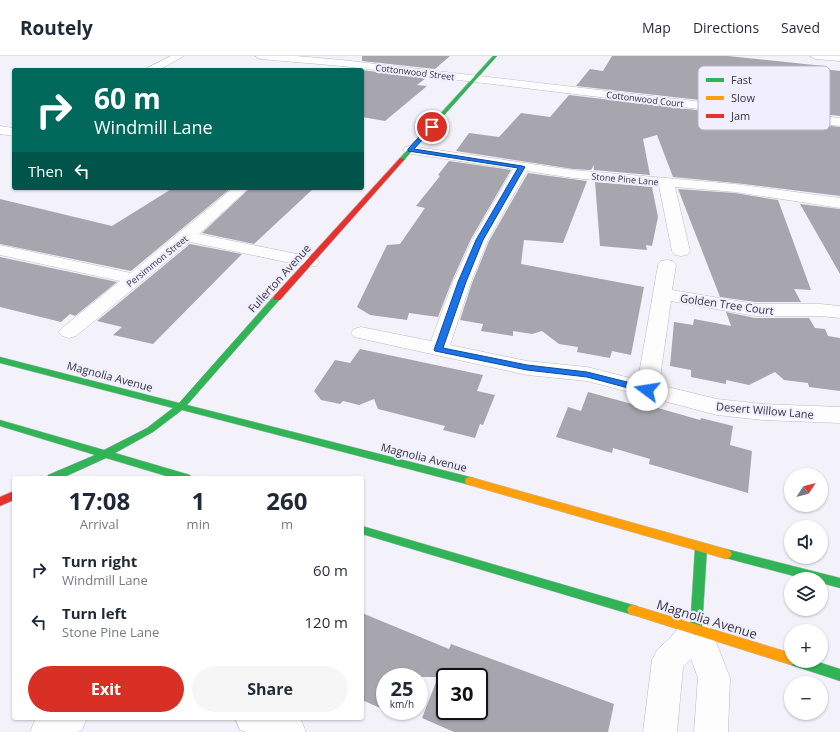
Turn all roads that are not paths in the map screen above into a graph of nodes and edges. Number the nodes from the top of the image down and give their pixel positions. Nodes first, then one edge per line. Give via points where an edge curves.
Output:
1 (179, 56) edge
2 (260, 56) edge
3 (496, 56) edge
4 (815, 56) edge
5 (840, 58) edge
6 (342, 63) junction
7 (155, 68) edge
8 (336, 68) edge
9 (474, 80) junction
10 (698, 106) edge
11 (830, 121) edge
12 (840, 122) edge
13 (410, 150) junction
14 (522, 167) junction
15 (666, 182) junction
16 (240, 190) edge
17 (840, 203) edge
18 (187, 236) junction
19 (0, 250) edge
20 (681, 251) dead end
21 (310, 262) junction
22 (667, 265) dead end
23 (134, 279) junction
24 (663, 294) junction
25 (840, 312) edge
26 (69, 332) dead end
27 (361, 333) dead end
28 (438, 350) junction
29 (0, 360) edge
30 (647, 390) junction
31 (180, 407) junction
32 (840, 415) edge
33 (0, 423) edge
34 (105, 454) junction
35 (56, 476) edge
36 (179, 476) edge
37 (12, 496) edge
38 (0, 502) edge
39 (364, 531) edge
40 (701, 548) junction
41 (840, 583) edge
42 (696, 629) junction
43 (784, 657) edge
44 (818, 668) edge
45 (840, 675) edge
46 (67, 720) edge
47 (257, 720) edge
48 (47, 732) edge
49 (289, 732) edge
50 (660, 732) edge
51 (711, 732) edge

1 - 7 street
2 - 6 street, Cottonwood Street
3 - 9 main road, Fullerton Avenue
4 - 5 street
6 - 8 street
6 - 9 street, Cottonwood Street
9 - 10 street, Cottonwood Court
9 - 13 main road, Fullerton Avenue
11 - 12 street, Cottonwood Court
13 - 14 street, Stone Pine Lane
13 - 21 main road, Fullerton Avenue
14 - 15 street, Stone Pine Lane
14 - 28 street via 480,240
15 - 17 street, Stone Pine Lane via 735,188
15 - 20 street
16 - 18 street, Persimmon Street
18 - 21 street
18 - 23 street, Persimmon Street
19 - 23 street
21 - 31 main road, Fullerton Avenue
22 - 24 street
23 - 26 street, Persimmon Street
24 - 25 street, Golden Tree Court via 755,310
24 - 30 street
27 - 28 street, Desert Willow Lane
28 - 30 street, Desert Willow Lane via 527,368 587,374
29 - 31 main road, Magnolia Avenue
30 - 32 street, Desert Willow Lane via 717,407 763,412
31 - 34 main road, Fullerton Avenue via 150,430
31 - 40 main road, Magnolia Avenue via 478,483
33 - 34 main road
34 - 35 main road, Fullerton Avenue
34 - 36 main road
37 - 38 main road
39 - 42 main road, Magnolia Avenue
40 - 41 main road, Magnolia Avenue
40 - 42 main road
42 - 43 main road, Magnolia Avenue
42 - 50 street via 668,660
42 - 51 street via 714,678
44 - 45 main road
46 - 48 street
47 - 49 street

